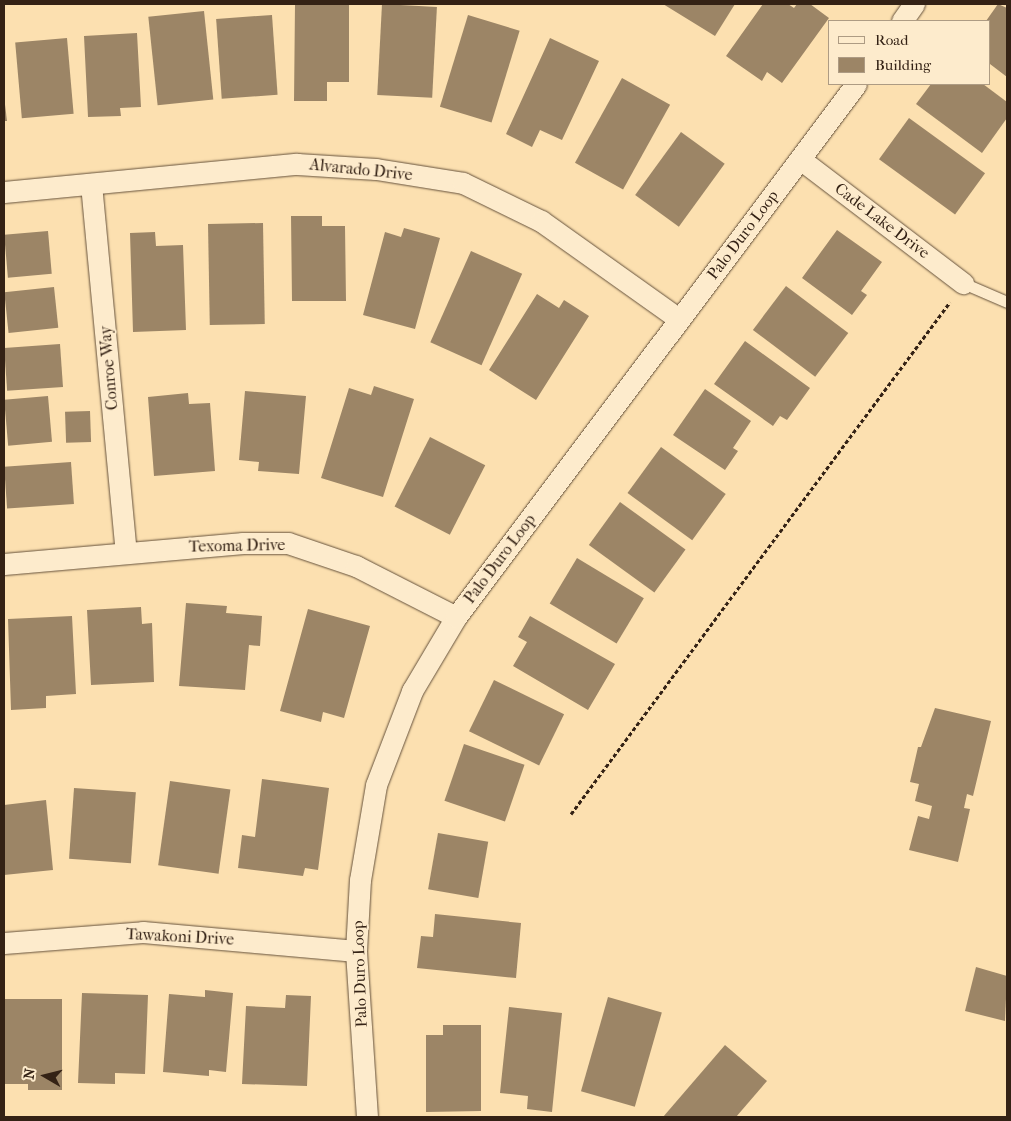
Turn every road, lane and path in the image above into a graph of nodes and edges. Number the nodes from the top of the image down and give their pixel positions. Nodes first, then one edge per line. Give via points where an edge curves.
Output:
1 (855, 85) edge
2 (800, 159) junction
3 (92, 184) junction
4 (4, 192) edge
5 (963, 283) junction
6 (1007, 302) edge
7 (679, 319) junction
8 (126, 552) junction
9 (4, 564) edge
10 (456, 617) junction
11 (571, 814) dead end
12 (4, 943) edge
13 (356, 950) junction
14 (367, 1117) edge

1 - 2 street, Palo Duro Loop
2 - 5 street, Cade Lake Drive
2 - 7 street, Palo Duro Loop
3 - 4 street, Alvarado Drive
3 - 7 street, Alvarado Drive via 297,164 376,169 463,183 541,221
3 - 8 street, Conroe Way
5 - 6 lane
5 - 11 path
7 - 10 street, Palo Duro Loop
8 - 9 street, Texoma Drive
8 - 10 street, Texoma Drive via 288,543 356,566
10 - 13 street, Palo Duro Loop via 412,691 376,785 360,880
12 - 13 street, Tawakoni Drive via 143,932
13 - 14 street, Palo Duro Loop

